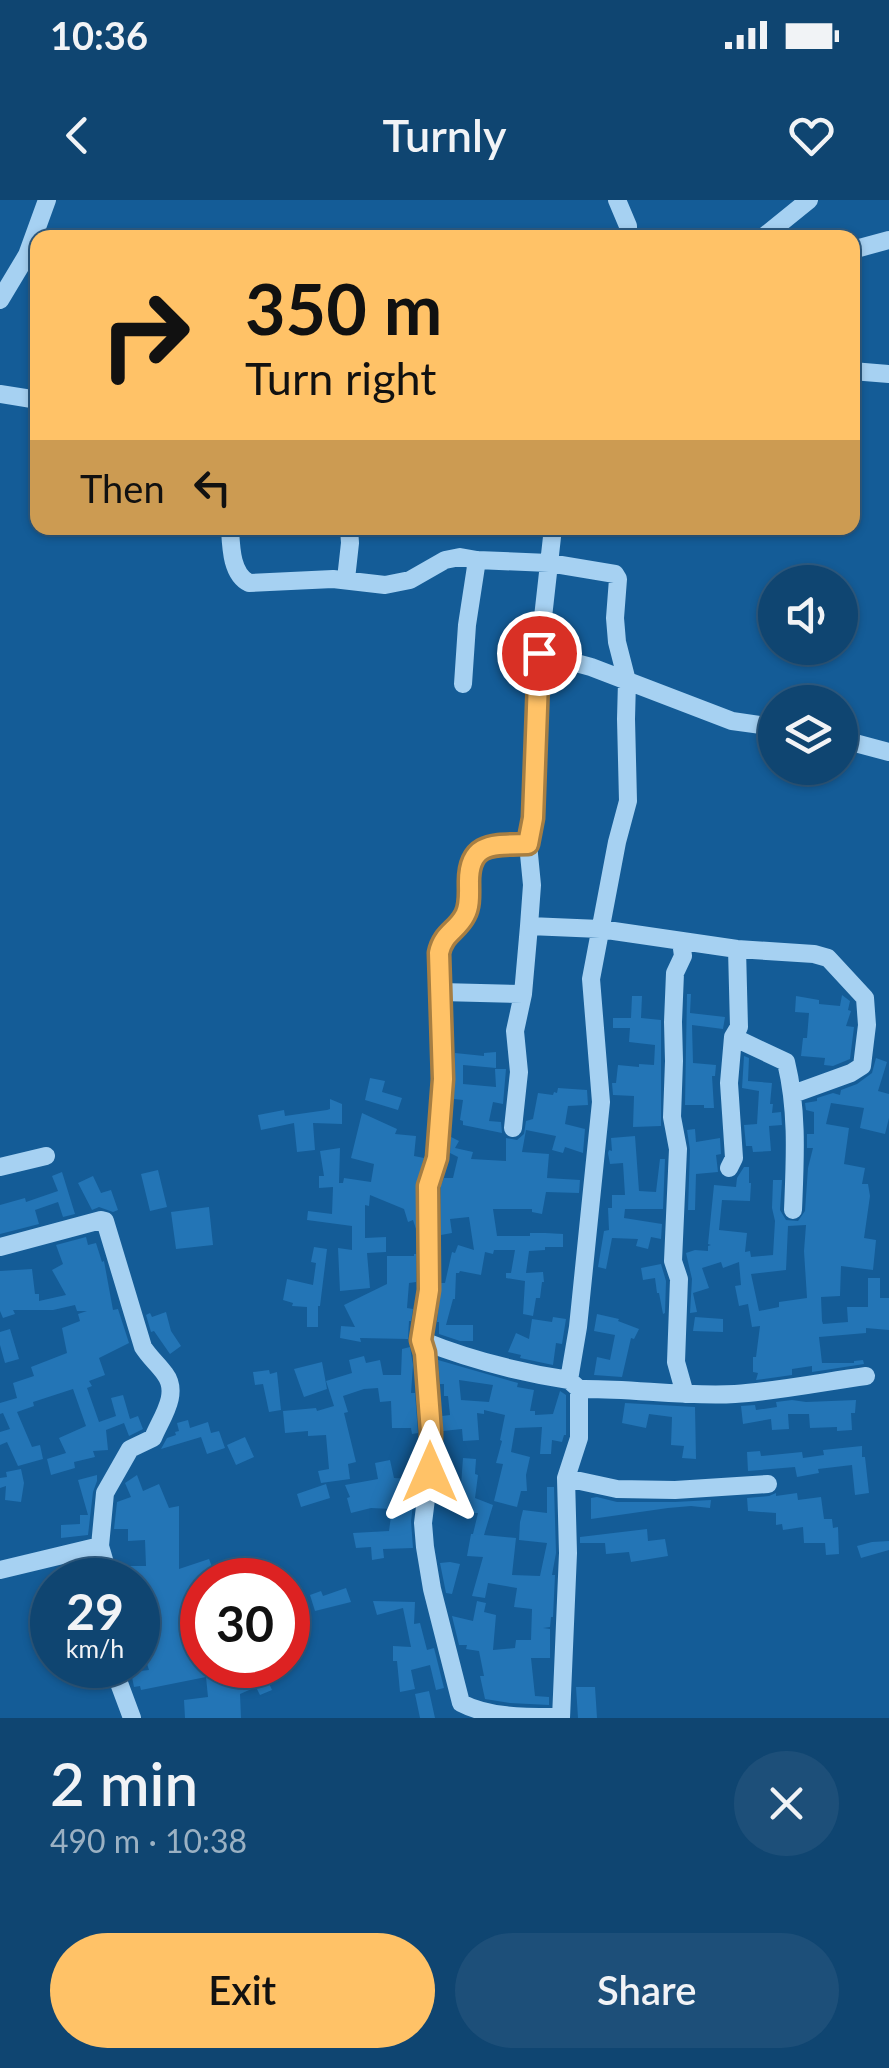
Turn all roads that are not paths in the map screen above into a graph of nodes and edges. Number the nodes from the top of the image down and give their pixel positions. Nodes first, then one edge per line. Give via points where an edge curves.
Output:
1 (47, 200) edge
2 (616, 200) edge
3 (810, 200) edge
4 (36, 230) edge
5 (628, 230) edge
6 (772, 230) edge
7 (889, 240) edge
8 (30, 247) edge
9 (860, 248) edge
10 (0, 300) edge
11 (860, 372) edge
12 (889, 374) edge
13 (0, 394) edge
14 (30, 399) edge
15 (231, 535) edge
16 (349, 535) edge
17 (553, 535) edge
18 (477, 560) junction
19 (549, 563) junction
20 (346, 579) junction
21 (539, 653) junction
22 (627, 680) junction
23 (463, 684) dead end
24 (758, 724) edge
25 (858, 743) edge
26 (889, 752) edge
27 (528, 844) junction
28 (529, 926) junction
29 (600, 929) junction
30 (681, 941) junction
31 (737, 949) junction
32 (441, 992) junction
33 (523, 994) junction
34 (733, 1037) junction
35 (793, 1094) junction
36 (513, 1128) dead end
37 (46, 1156) dead end
38 (0, 1167) edge
39 (729, 1168) dead end
40 (793, 1210) dead end
41 (0, 1247) edge
42 (421, 1340) junction
43 (866, 1376) dead end
44 (574, 1385) junction
45 (685, 1394) junction
46 (566, 1478) junction
47 (768, 1484) dead end
48 (100, 1546) junction
49 (104, 1558) edge
50 (0, 1570) edge
51 (121, 1688) edge
52 (561, 1717) edge
53 (132, 1718) edge

1 - 4 street
2 - 5 street
3 - 6 street
7 - 9 street
8 - 10 street
11 - 12 street
13 - 14 street
15 - 20 street via 235,568 248,583
16 - 20 street
17 - 19 street
18 - 19 street
18 - 20 street via 445,560 400,583
18 - 23 street
19 - 21 street
19 - 22 street via 618,576 617,642
21 - 22 street
21 - 27 street
22 - 24 street via 732,721
22 - 29 street via 628,802
25 - 26 street
27 - 28 street
27 - 32 street via 485,848 471,860 468,909 441,944
28 - 29 street
28 - 33 street
29 - 30 street
29 - 44 street via 591,979 601,1102
30 - 31 street
30 - 45 street via 672,1022 678,1150 673,1261 679,1278 676,1362
31 - 34 street via 740,1026
31 - 35 street via 828,958 865,998 862,1066
32 - 33 street
32 - 42 street via 443,1079 437,1158 428,1186 429,1290
33 - 36 street via 515,1032
34 - 35 street via 786,1062
34 - 39 street
35 - 40 street
37 - 38 street
41 - 48 street via 105,1221 142,1347 172,1390 153,1438 130,1448 105,1494
42 - 44 street
42 - 52 street via 432,1451 425,1547 458,1697 494,1717
43 - 45 street via 736,1394
44 - 45 street
44 - 46 street via 579,1438
46 - 47 street via 628,1489
46 - 52 street
48 - 49 street
48 - 50 street
51 - 53 street

